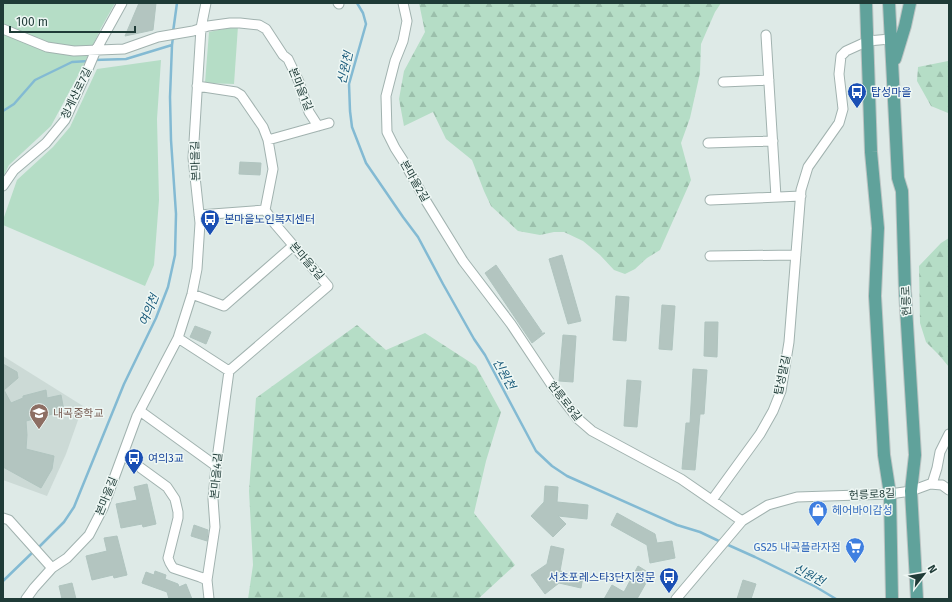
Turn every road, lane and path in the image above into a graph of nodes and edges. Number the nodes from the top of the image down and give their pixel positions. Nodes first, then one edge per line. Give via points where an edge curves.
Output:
1 (122, 3) edge
2 (206, 3) edge
3 (403, 3) edge
4 (866, 3) edge
5 (889, 3) edge
6 (910, 3) edge
7 (3, 29) edge
8 (197, 30) junction
9 (766, 35) dead end
10 (890, 39) junction
11 (868, 41) junction
12 (95, 53) junction
13 (892, 68) junction
14 (769, 80) junction
15 (722, 82) dead end
16 (197, 86) junction
17 (329, 123) dead end
18 (318, 126) junction
19 (268, 140) junction
20 (773, 141) junction
21 (708, 143) dead end
22 (3, 186) edge
23 (801, 196) junction
24 (776, 197) junction
25 (710, 200) dead end
26 (265, 210) junction
27 (201, 215) junction
28 (454, 244) joint
29 (294, 245) junction
30 (796, 255) junction
31 (710, 256) dead end
32 (192, 294) junction
33 (178, 338) junction
34 (229, 371) junction
35 (140, 411) junction
36 (949, 434) edge
37 (123, 455) junction
38 (216, 466) junction
39 (932, 484) junction
40 (949, 490) edge
41 (911, 491) junction
42 (890, 494) junction
43 (712, 500) junction
44 (3, 518) edge
45 (742, 521) junction
46 (49, 565) junction
47 (207, 580) junction
48 (26, 599) edge
49 (209, 599) edge
50 (676, 599) edge
51 (892, 599) edge
52 (917, 599) edge

1 - 12 street, 청계산로7길
2 - 8 street, 본마을길
3 - 28 street, 본마을2길 via 407,21 386,96 387,132 426,202
4 - 11 main road
5 - 10 main road, 헌릉로
6 - 13 main road
7 - 12 street via 47,47
8 - 12 street, 본마을1길 via 158,37 124,49
8 - 16 street, 본마을길
8 - 18 street, 본마을1길 via 240,22 266,29 288,59 309,112
9 - 14 street
10 - 11 street, 탑성말길
10 - 13 main road, 헌릉로
11 - 23 street, 탑성말길 via 840,56 842,109 839,123 808,167
11 - 42 main road via 871,152 878,228 875,296 884,455
12 - 22 street, 청계산로7길 via 65,120 46,143 14,170
13 - 41 main road, 헌릉로 via 898,178 902,190 915,455
14 - 15 street
14 - 20 street
16 - 19 street via 241,95 263,127
16 - 27 street, 본마을길 via 193,158
17 - 18 street
18 - 19 street
19 - 26 street via 273,169
20 - 21 street
20 - 24 street
23 - 24 street
23 - 30 street, 탑성말길
24 - 25 street
26 - 27 street
26 - 29 street, 본마을3길
27 - 32 street, 본마을길 via 197,269
28 - 43 street, 헌릉로8길 via 463,261 577,418 592,431 681,479
29 - 32 street via 224,306
29 - 34 street, 본마을3길 via 328,286
30 - 31 street
30 - 43 street, 탑성말길 via 789,342 781,391 760,434
32 - 33 street, 본마을길
33 - 34 street
33 - 35 street, 본마을길
34 - 38 street, 본마을4길
35 - 37 street, 본마을길
35 - 38 street
36 - 39 street via 940,452
37 - 46 street, 본마을길 via 103,508 89,535 67,558
37 - 47 street via 167,487 176,499 178,518 168,558 173,568
38 - 47 street, 본마을4길 via 213,499 215,527
39 - 40 street via 942,485
39 - 41 street, 헌릉로8길
41 - 42 street, 헌릉로8길
41 - 52 main road, 헌릉로
42 - 45 street, 헌릉로8길 via 797,497 768,505
42 - 51 main road
43 - 45 street, 헌릉로8길
44 - 46 street via 9,520
45 - 50 street, 헌릉로8길
46 - 48 street
47 - 49 street, 본마을4길

